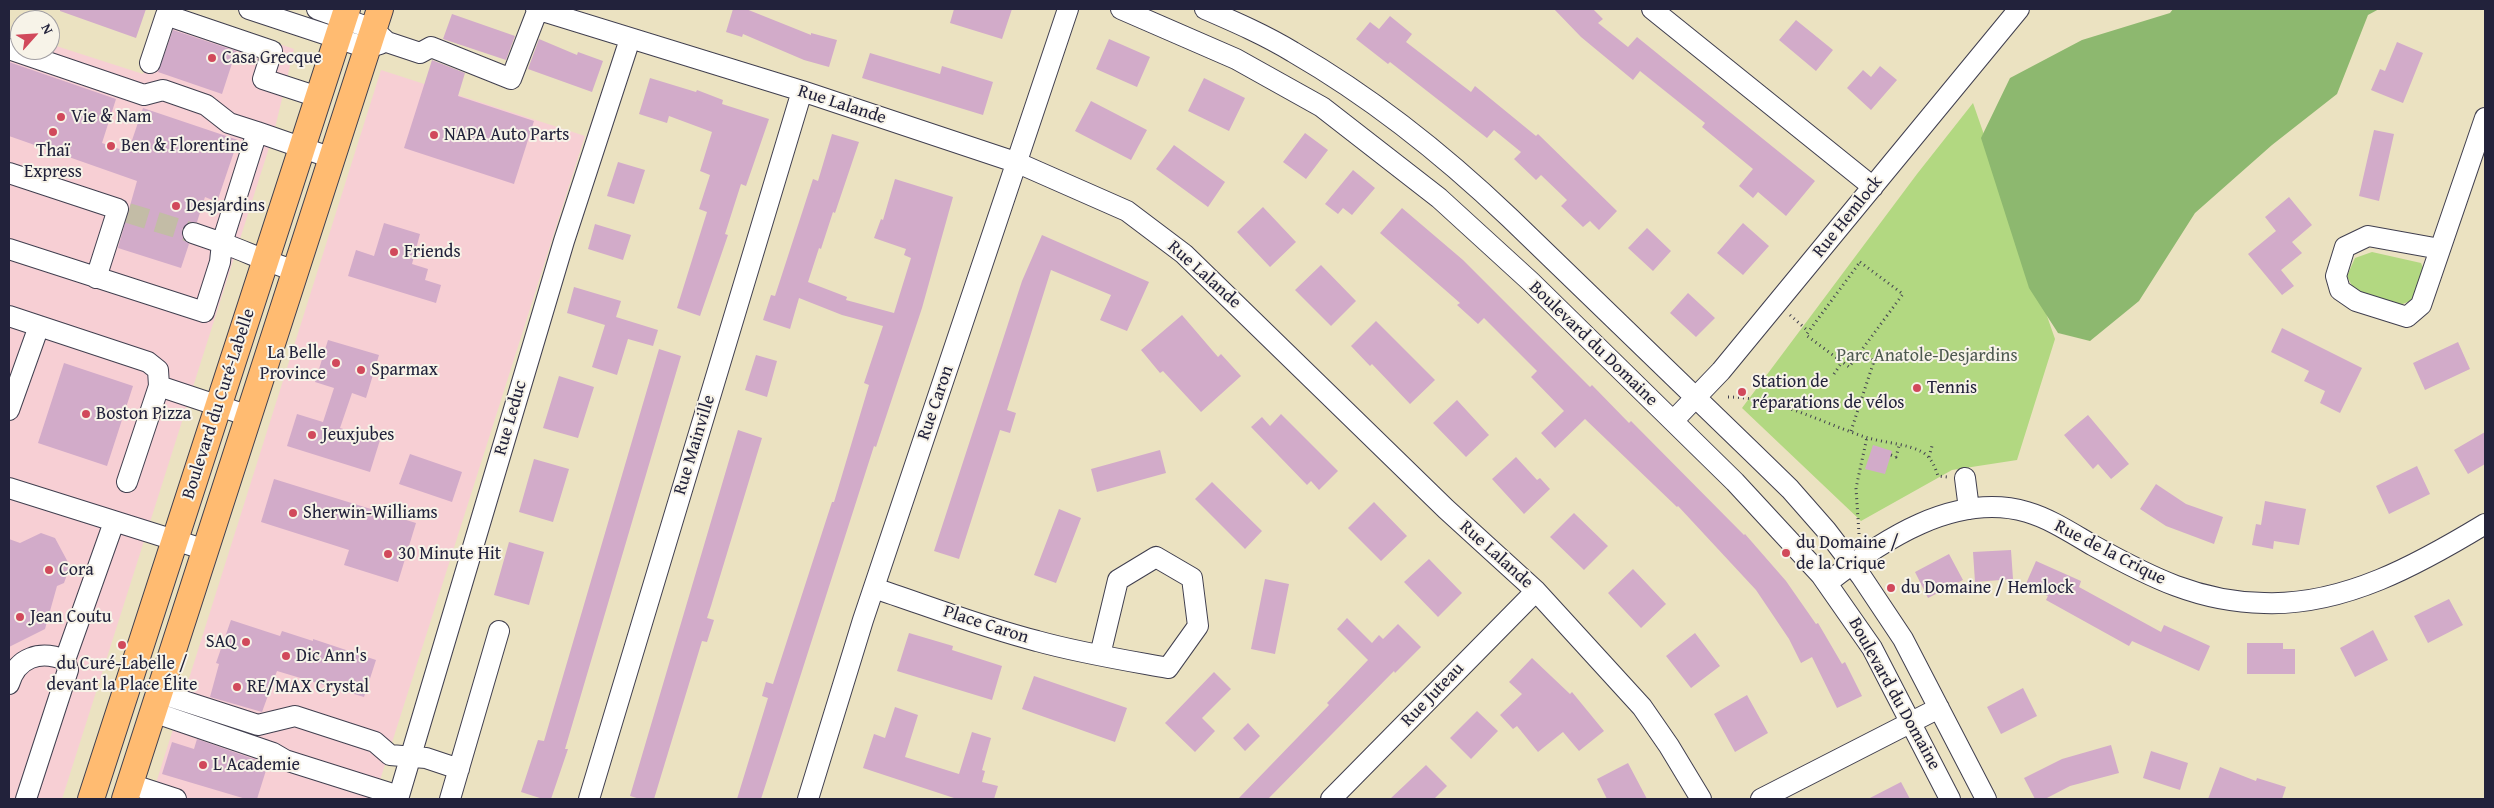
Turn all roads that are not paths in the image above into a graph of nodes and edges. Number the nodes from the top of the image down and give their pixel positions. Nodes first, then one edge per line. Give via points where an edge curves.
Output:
1 (249, 9) edge
2 (317, 9) edge
3 (537, 9) edge
4 (1068, 9) edge
5 (1121, 9) edge
6 (1205, 9) edge
7 (1652, 9) edge
8 (2019, 9) edge
9 (168, 12) edge
10 (343, 22) edge
11 (377, 32) edge
12 (630, 39) junction
13 (9, 49) edge
14 (150, 63) dead end
15 (802, 91) junction
16 (318, 97) junction
17 (2485, 118) edge
18 (257, 132) junction
19 (302, 147) junction
20 (332, 158) junction
21 (1018, 163) junction
22 (9, 172) edge
23 (1873, 187) junction
24 (193, 233) tunnel mouth
25 (222, 243) junction
26 (9, 249) edge
27 (2440, 249) junction
28 (265, 262) junction
29 (296, 271) junction
30 (96, 278) junction
31 (9, 316) edge
32 (39, 326) junction
33 (159, 386) junction
34 (1696, 397) junction
35 (219, 406) junction
36 (9, 410) edge
37 (249, 416) junction
38 (1673, 421) junction
39 (1965, 478) dead end
40 (127, 482) dead end
41 (9, 488) edge
42 (1969, 509) junction
43 (114, 522) junction
44 (2485, 524) edge
45 (175, 541) junction
46 (206, 550) junction
47 (1852, 564) junction
48 (1828, 583) junction
49 (874, 588) junction
50 (1536, 591) junction
51 (499, 631) dead end
52 (1100, 655) junction
53 (65, 660) junction
54 (9, 684) edge
55 (156, 702) junction
56 (1939, 708) junction
57 (1911, 722) junction
58 (410, 757) junction
59 (459, 769) junction
60 (128, 792) edge
61 (398, 798) edge
62 (26, 799) edge
63 (91, 799) edge
64 (176, 799) edge
65 (450, 799) edge
66 (589, 799) edge
67 (809, 799) edge
68 (1331, 799) edge
69 (1701, 799) edge
70 (1761, 799) edge
71 (1950, 799) edge
72 (1986, 799) edge

1 - 10 street
2 - 10 street
3 - 11 street via 511,79 432,47 420,53
3 - 12 street, Rue Lalande
4 - 21 street, Rue Caron
5 - 38 street, Boulevard du Domaine via 1251,67 1303,94 1338,118 1439,198
6 - 34 street, Boulevard du Domaine via 1313,63 1433,150 1496,204
7 - 23 street
8 - 23 street, Rue Hemlock
9 - 14 street
9 - 16 street via 272,51 262,79
10 - 11 street
10 - 16 main road, Boulevard du Curé-Labelle
11 - 20 main road, Boulevard du Curé-Labelle
12 - 15 street, Rue Lalande
12 - 58 street, Rue Leduc via 564,242
13 - 18 street via 144,94 163,90 206,105 229,123
15 - 21 street, Rue Lalande
15 - 66 street, Rue Mainville
16 - 19 main road, Boulevard du Curé-Labelle
17 - 27 street
18 - 19 street
18 - 25 street
19 - 20 street
19 - 28 main road, Boulevard du Curé-Labelle
20 - 29 main road, Boulevard du Curé-Labelle
21 - 49 street, Rue Caron
21 - 50 street, Rue Lalande via 1127,211 1184,254 1446,509
22 - 30 street via 123,211
23 - 34 street, Rue Hemlock
24 - 25 street
25 - 28 street
25 - 30 street via 220,262 204,312
26 - 30 street
27 - 27 street via 2368,236 2345,247 2336,276 2340,290 2356,301 2407,317 2421,305
28 - 29 street
28 - 35 main road, Boulevard du Curé-Labelle
29 - 37 main road, Boulevard du Curé-Labelle
31 - 32 street
32 - 33 street via 148,362 158,370
32 - 36 street
33 - 35 street
33 - 40 street
34 - 38 street, Rue Hemlock
34 - 47 street, Boulevard du Domaine via 1790,489
35 - 37 street
35 - 45 main road, Boulevard du Curé-Labelle
37 - 46 main road, Boulevard du Curé-Labelle
38 - 48 street, Boulevard du Domaine via 1770,518
39 - 42 street
41 - 43 street
42 - 44 street, Rue de la Crique via 2003,508 2026,512 2154,579 2202,594 2265,604 2312,601 2355,589 2438,552
42 - 47 street, Rue de la Crique via 1912,529 1877,546
43 - 45 street
43 - 53 street
45 - 46 street
45 - 63 main road, Boulevard du Curé-Labelle
46 - 55 main road, Boulevard du Curé-Labelle
47 - 48 street, Rue de la Crique
47 - 56 street, Boulevard du Domaine via 1903,639
48 - 57 street, Boulevard du Domaine via 1872,648
49 - 52 street, Place Caron via 1036,641
49 - 67 street, Rue Caron
50 - 68 street, Rue Juteau
50 - 69 street, Rue Lalande via 1642,707
51 - 59 street
52 - 52 street, Place Caron via 1118,580 1156,557 1192,578 1198,626 1168,668
53 - 54 street via 48,655 29,659 15,668
53 - 62 street via 68,670
55 - 58 street via 258,725 295,716 375,742 390,755
55 - 60 main road, Boulevard du Curé-Labelle
55 - 61 street via 285,760
56 - 57 street
56 - 72 street, Boulevard du Domaine
57 - 70 street
57 - 71 street, Boulevard du Domaine
58 - 59 street via 426,758
58 - 61 street, Rue Leduc
59 - 65 street
60 - 64 street

